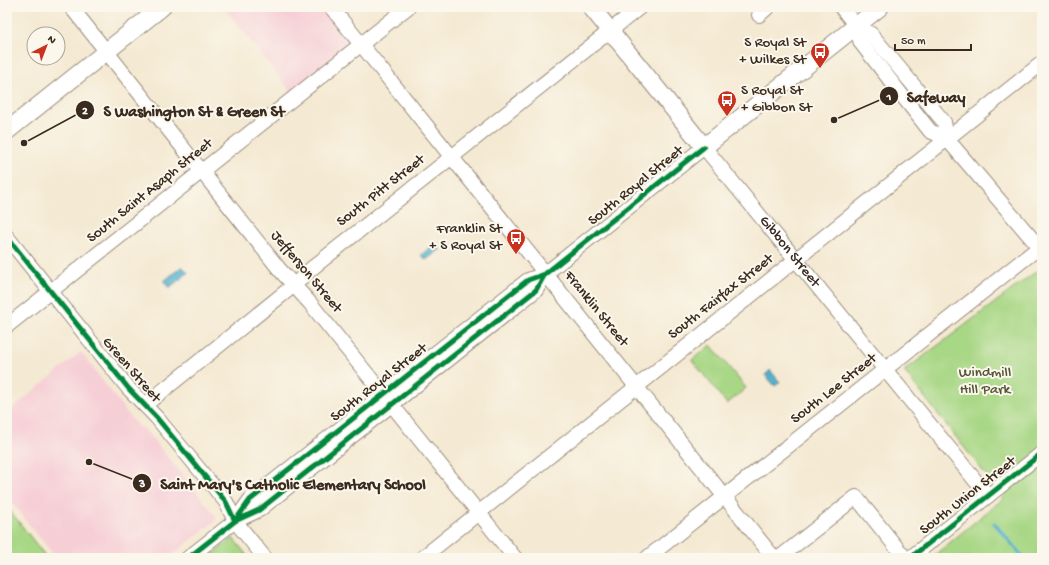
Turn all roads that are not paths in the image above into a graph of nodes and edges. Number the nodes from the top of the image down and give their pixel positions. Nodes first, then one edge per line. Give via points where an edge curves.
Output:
1 (72, 7) edge
2 (162, 7) edge
3 (331, 7) edge
4 (408, 7) edge
5 (590, 7) edge
6 (640, 7) edge
7 (841, 7) edge
8 (880, 7) edge
9 (856, 26) junction
10 (610, 31) junction
11 (361, 44) junction
12 (107, 51) junction
13 (1042, 63) edge
14 (7, 131) edge
15 (947, 139) junction
16 (704, 147) junction
17 (451, 156) junction
18 (201, 170) junction
19 (7, 237) edge
20 (1041, 246) edge
21 (796, 259) junction
22 (545, 274) junction
23 (293, 286) junction
24 (51, 292) junction
25 (7, 326) edge
26 (886, 370) junction
27 (636, 386) junction
28 (388, 399) junction
29 (145, 405) junction
30 (1042, 453) edge
31 (988, 496) junction
32 (725, 497) junction
33 (479, 513) junction
34 (235, 521) junction
35 (188, 558) edge
36 (265, 558) edge
37 (422, 558) edge
38 (515, 558) edge
39 (647, 558) edge
40 (774, 558) edge
41 (778, 558) edge
42 (905, 558) edge
43 (910, 558) edge

1 - 12 street, Jefferson Street
2 - 12 main road
3 - 11 street, Franklin Street
4 - 11 street, South Saint Asaph Street
5 - 10 main road, Gibbon Street
6 - 10 street, South Pitt Street
7 - 9 street
8 - 9 main road, South Royal Street
9 - 15 street via 860,43 930,131
9 - 16 main road, South Royal Street
10 - 16 main road, Gibbon Street
10 - 17 street, South Pitt Street
11 - 17 street, Franklin Street
11 - 18 street, South Saint Asaph Street
12 - 14 main road
12 - 18 street, Jefferson Street
13 - 15 street, South Fairfax Street
15 - 20 street
15 - 21 street, South Fairfax Street
16 - 21 street, Gibbon Street
16 - 22 street, South Royal Street
17 - 22 street, Franklin Street
17 - 23 street, South Pitt Street
18 - 23 street, Jefferson Street
18 - 24 street, South Saint Asaph Street
19 - 24 street, Green Street
20 - 26 street, South Lee Street
21 - 26 street, Gibbon Street
21 - 27 street, South Fairfax Street
22 - 27 street, Franklin Street
22 - 28 street, South Royal Street via 536,290
23 - 28 street, Jefferson Street via 310,303
23 - 29 street, South Pitt Street
24 - 25 street, South Saint Asaph Street
24 - 29 street, Green Street via 129,389
26 - 31 street, Gibbon Street
26 - 32 street, South Lee Street
27 - 32 street, Franklin Street
27 - 33 street, South Fairfax Street
28 - 33 street, Jefferson Street
28 - 34 street, South Royal Street via 259,510
29 - 34 street, Green Street via 226,502
30 - 31 street, South Union Street
31 - 43 street, South Union Street
32 - 39 street, South Lee Street
32 - 40 street, Franklin Street
33 - 37 street, South Fairfax Street
33 - 38 street, Jefferson Street
34 - 35 street, South Royal Street
34 - 36 street, Green Street
41 - 42 street via 856,497

